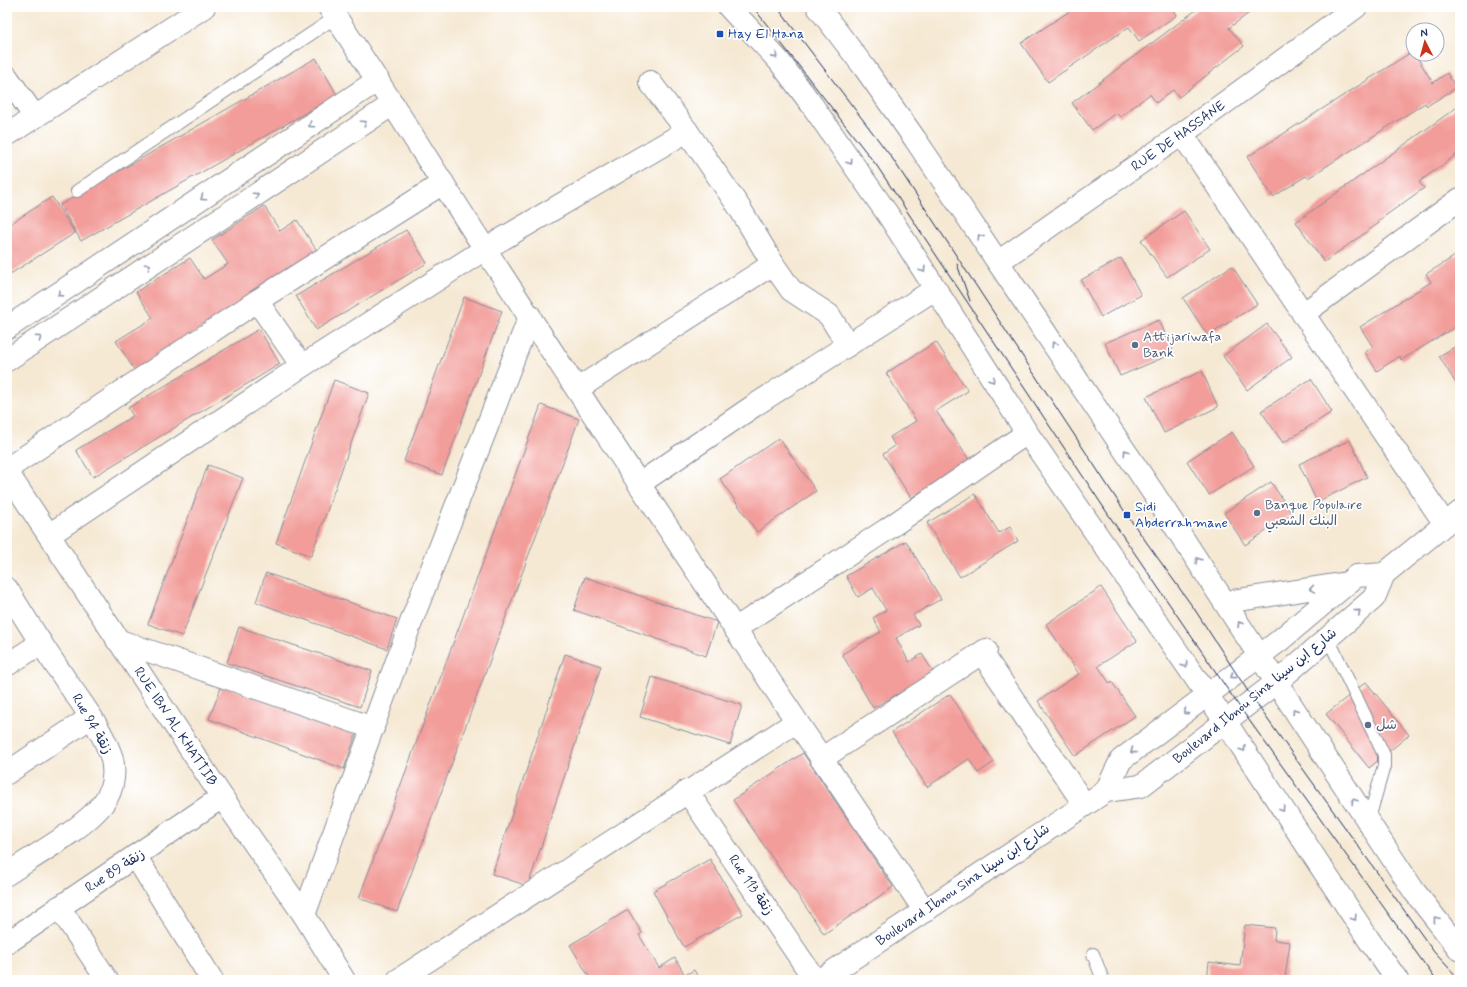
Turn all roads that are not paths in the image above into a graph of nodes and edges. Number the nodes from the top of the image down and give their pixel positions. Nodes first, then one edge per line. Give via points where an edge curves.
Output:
1 (204, 7) edge
2 (729, 7) edge
3 (818, 7) edge
4 (1341, 11) edge
5 (333, 12) edge
6 (7, 77) edge
7 (378, 80) junction
8 (650, 82) dead end
9 (393, 104) junction
10 (34, 117) junction
11 (687, 131) junction
12 (1182, 134) junction
13 (7, 135) edge
14 (443, 183) junction
15 (77, 190) dead end
16 (1460, 199) edge
17 (485, 249) junction
18 (998, 262) junction
19 (773, 264) junction
20 (88, 276) junction
21 (935, 289) junction
22 (104, 296) junction
23 (257, 301) junction
24 (1303, 314) junction
25 (530, 316) junction
26 (7, 328) edge
27 (848, 345) junction
28 (7, 360) edge
29 (302, 366) junction
30 (577, 389) junction
31 (1027, 433) junction
32 (7, 470) edge
33 (639, 484) junction
34 (1453, 518) edge
35 (49, 535) junction
36 (1384, 574) junction
37 (1348, 583) junction
38 (7, 589) edge
39 (1226, 602) junction
40 (735, 629) junction
41 (1328, 638) junction
42 (117, 640) junction
43 (41, 643) junction
44 (1260, 656) junction
45 (7, 665) edge
46 (1277, 682) junction
47 (1207, 697) junction
48 (91, 717) junction
49 (1225, 721) junction
50 (796, 722) junction
51 (373, 728) junction
52 (821, 759) junction
53 (7, 773) edge
54 (1106, 790) junction
55 (687, 791) junction
56 (222, 797) junction
57 (1084, 804) junction
58 (1368, 822) junction
59 (136, 857) junction
60 (7, 874) edge
61 (59, 907) junction
62 (925, 911) junction
63 (304, 916) junction
64 (7, 943) edge
65 (1460, 950) edge
66 (1093, 954) dead end
67 (1389, 977) edge
68 (107, 980) edge
69 (212, 980) edge
70 (344, 980) edge
71 (398, 980) edge
72 (814, 980) edge
73 (820, 980) edge
74 (1103, 980) edge

1 - 10 street
2 -> 21 street via 779,61 812,105
18 -> 3 street via 864,67
4 - 12 street, RUE DE HASSANE
5 - 7 street
5 - 15 lane
6 - 10 street
7 - 9 street
7 -> 20 street
8 - 11 street
9 - 14 street
22 -> 9 street
10 - 13 street
11 - 17 street
11 - 19 street via 739,207
12 - 18 street, RUE DE HASSANE
12 - 24 street
14 - 17 street
14 - 23 street
16 - 24 street
17 - 25 street
17 - 29 street
39 -> 18 street
19 - 27 street via 791,290 829,315
19 - 30 street
20 - 22 street
20 -> 26 street
21 - 27 street
21 -> 31 street
28 -> 22 street
23 - 29 street
23 - 32 street
24 - 34 street
25 - 30 street
25 - 51 street via 491,412
27 - 33 street
29 - 35 street
30 - 33 street
31 - 40 street via 898,522
31 -> 47 street
32 - 35 street, RUE IBN AL KHATTIB
33 - 40 street
34 - 36 street, Boulevard Ibnou Sina شارع ابن سينا
35 - 42 street, RUE IBN AL KHATTIB
36 - 37 street, Boulevard Ibnou Sina شارع ابن سينا via 1356,576
41 -> 36 street, Boulevard Ibnou Sina شارع ابن سينا via 1374,598
37 -> 39 street
37 - 44 street, Boulevard Ibnou Sina شارع ابن سينا
38 - 43 street, Rue 94 زنقة
44 -> 39 street
40 - 50 street
41 - 46 street, Boulevard Ibnou Sina شارع ابن سينا
41 - 58 lane via 1384,755 1384,766
42 - 51 street
42 - 56 street, RUE IBN AL KHATTIB
43 - 45 street
43 - 48 street, Rue 94 زنقة
44 - 46 street
44 -> 47 street, Boulevard Ibnou Sina شارع ابن سينا
46 - 49 street, Boulevard Ibnou Sina شارع ابن سينا
58 -> 46 street
47 - 49 street
47 -> 54 street, Boulevard Ibnou Sina شارع ابن سينا via 1121,760
48 - 53 street
48 - 60 street, Rue 94 زنقة via 110,753 113,767 112,784 104,802 85,821
49 - 54 street, Boulevard Ibnou Sina شارع ابن سينا via 1141,786
49 -> 67 street
50 - 52 street
50 - 55 street
51 - 63 street
52 - 57 street via 984,652
52 - 62 street
54 - 57 street, Boulevard Ibnou Sina شارع ابن سينا
55 - 71 street
55 - 72 street, Rue 113 زنقة
56 - 59 street, Rue 89 زنقة
56 - 63 street, RUE IBN AL KHATTIB
57 - 62 street, Boulevard Ibnou Sina شارع ابن سينا
65 -> 58 street via 1414,891
59 - 61 street, Rue 89 زنقة
59 - 69 street
61 - 64 street, Rue 89 زنقة
61 - 68 street
62 - 73 street, Boulevard Ibnou Sina شارع ابن سينا
63 - 70 street, RUE IBN AL KHATTIB
66 - 74 lane

